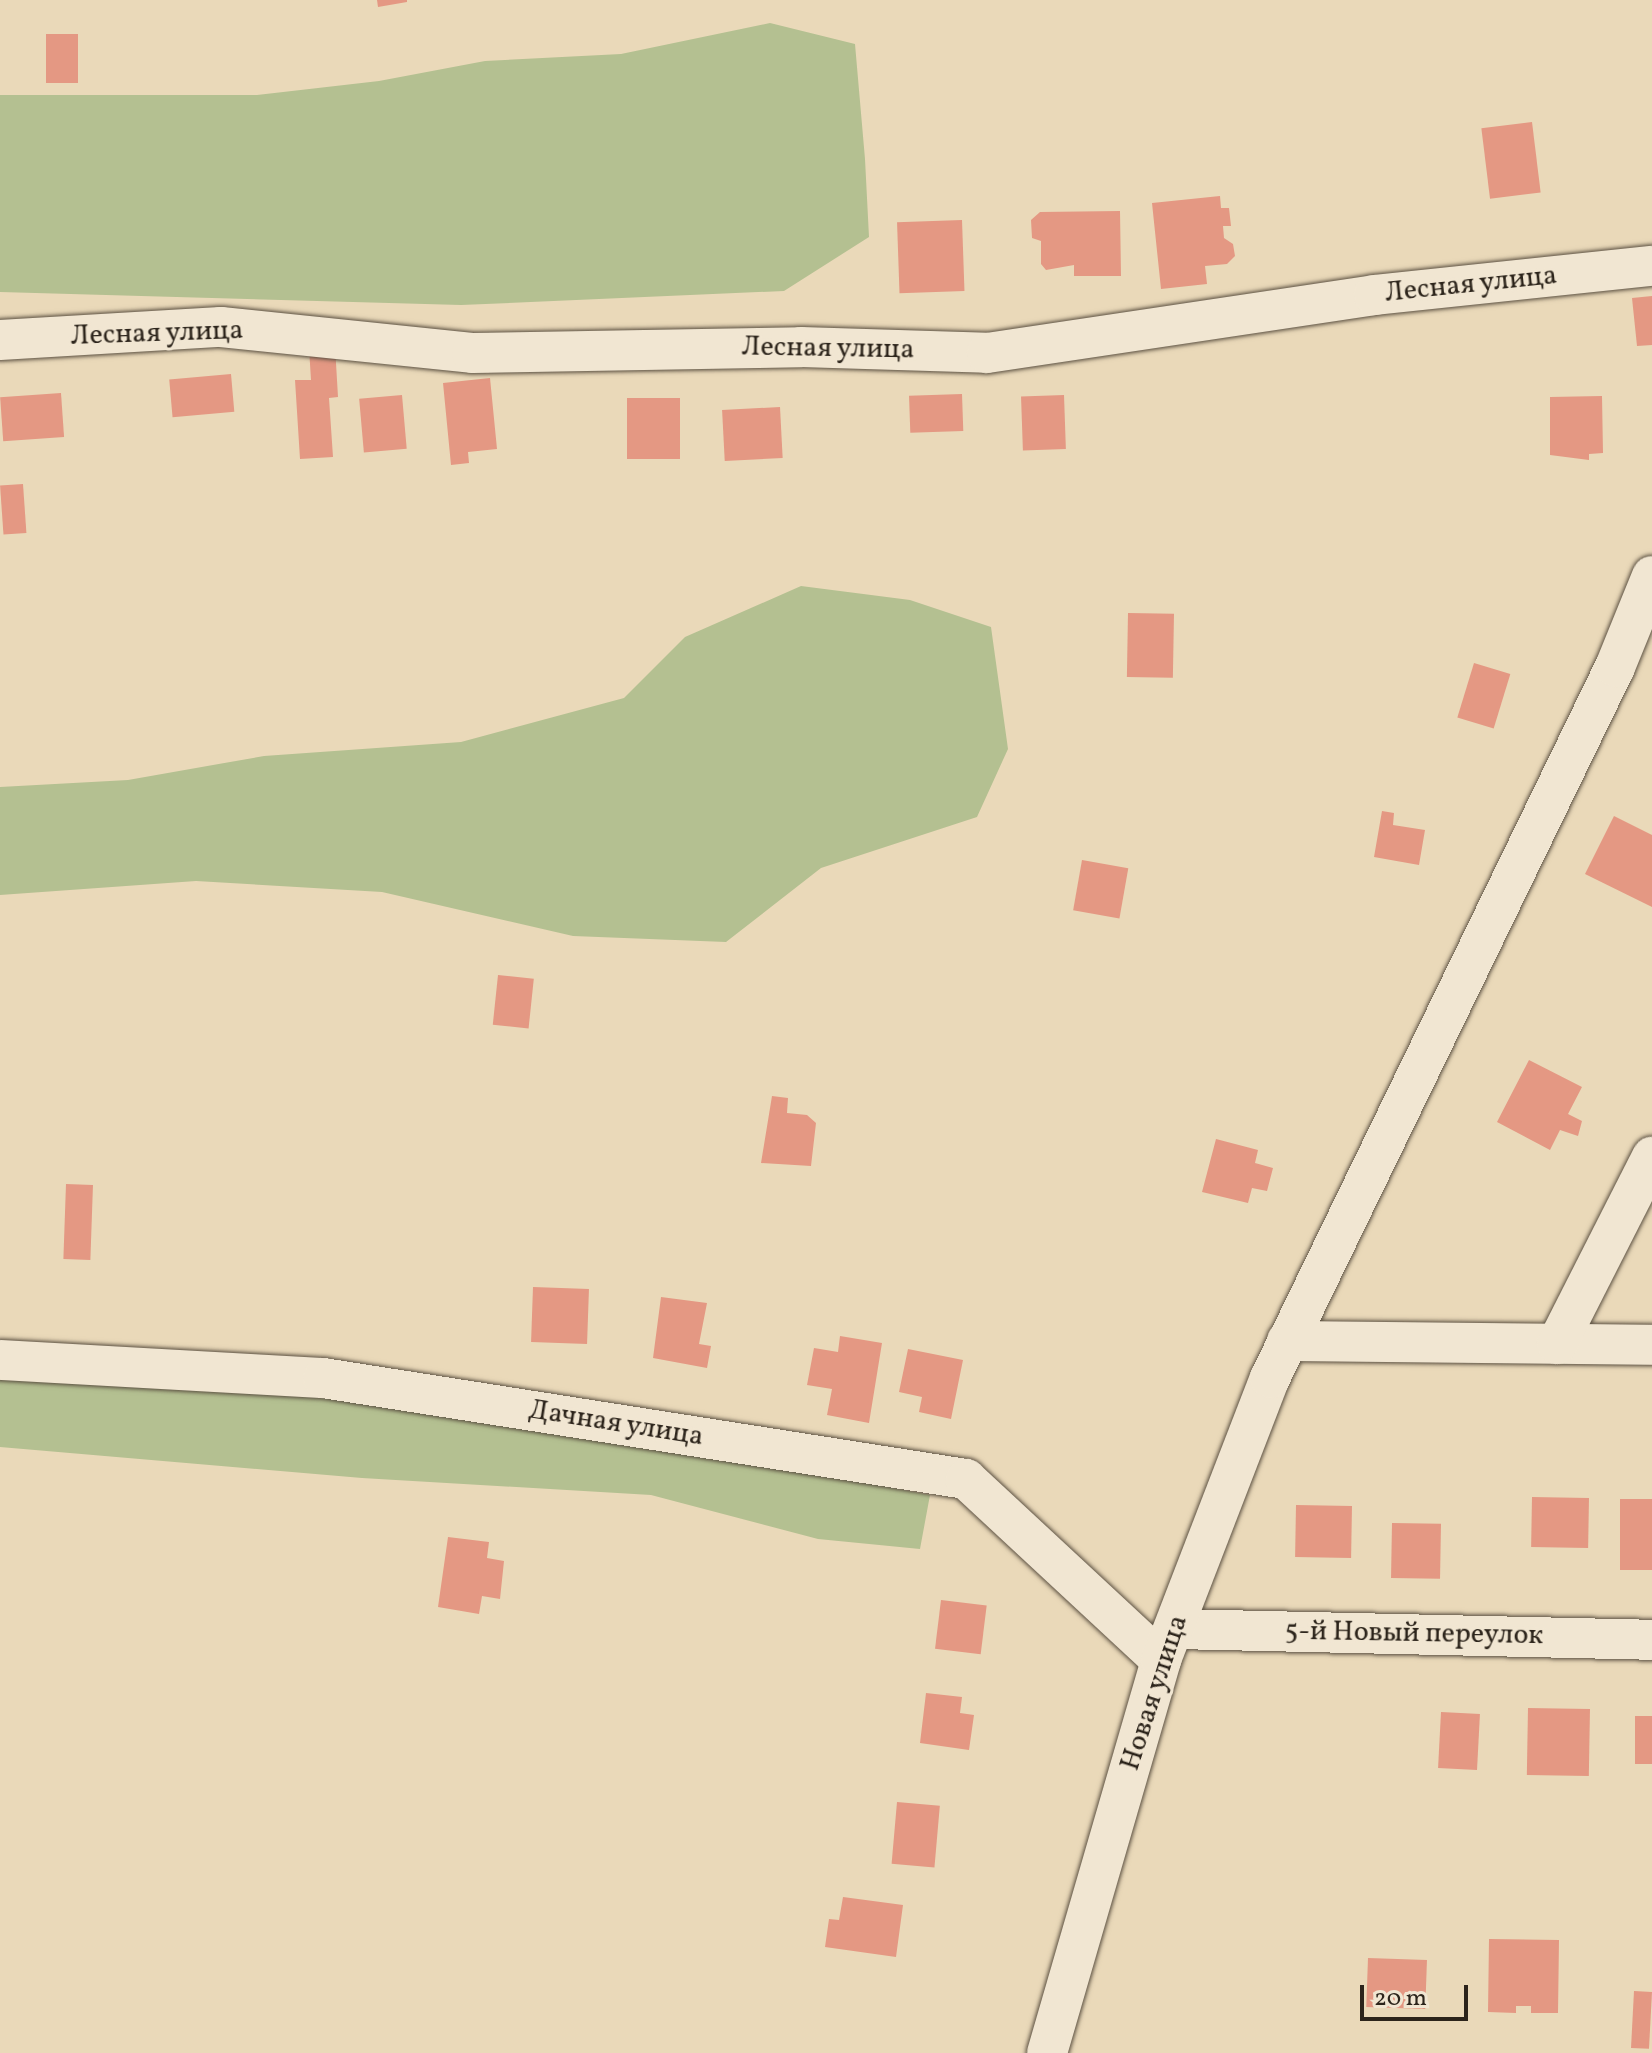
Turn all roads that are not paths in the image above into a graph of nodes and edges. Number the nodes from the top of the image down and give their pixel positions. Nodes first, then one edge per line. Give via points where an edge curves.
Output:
1 (1652, 266) edge
2 (0, 340) edge
3 (1652, 576) edge
4 (1652, 1157) edge
5 (1287, 1341) junction
6 (1557, 1344) junction
7 (1652, 1345) edge
8 (0, 1360) edge
9 (1652, 1640) edge
10 (1168, 1644) junction
11 (1047, 2053) edge

1 - 2 street, Лесная улица via 1374,295 987,353 801,347 472,353 221,327
3 - 5 street, Новая улица via 1615,667
4 - 6 street
5 - 6 street
5 - 10 street, Новая улица
6 - 7 street
8 - 10 street, Дачная улица via 323,1378 966,1479
9 - 10 street, 5-й Новый переулок
10 - 11 street, Новая улица

